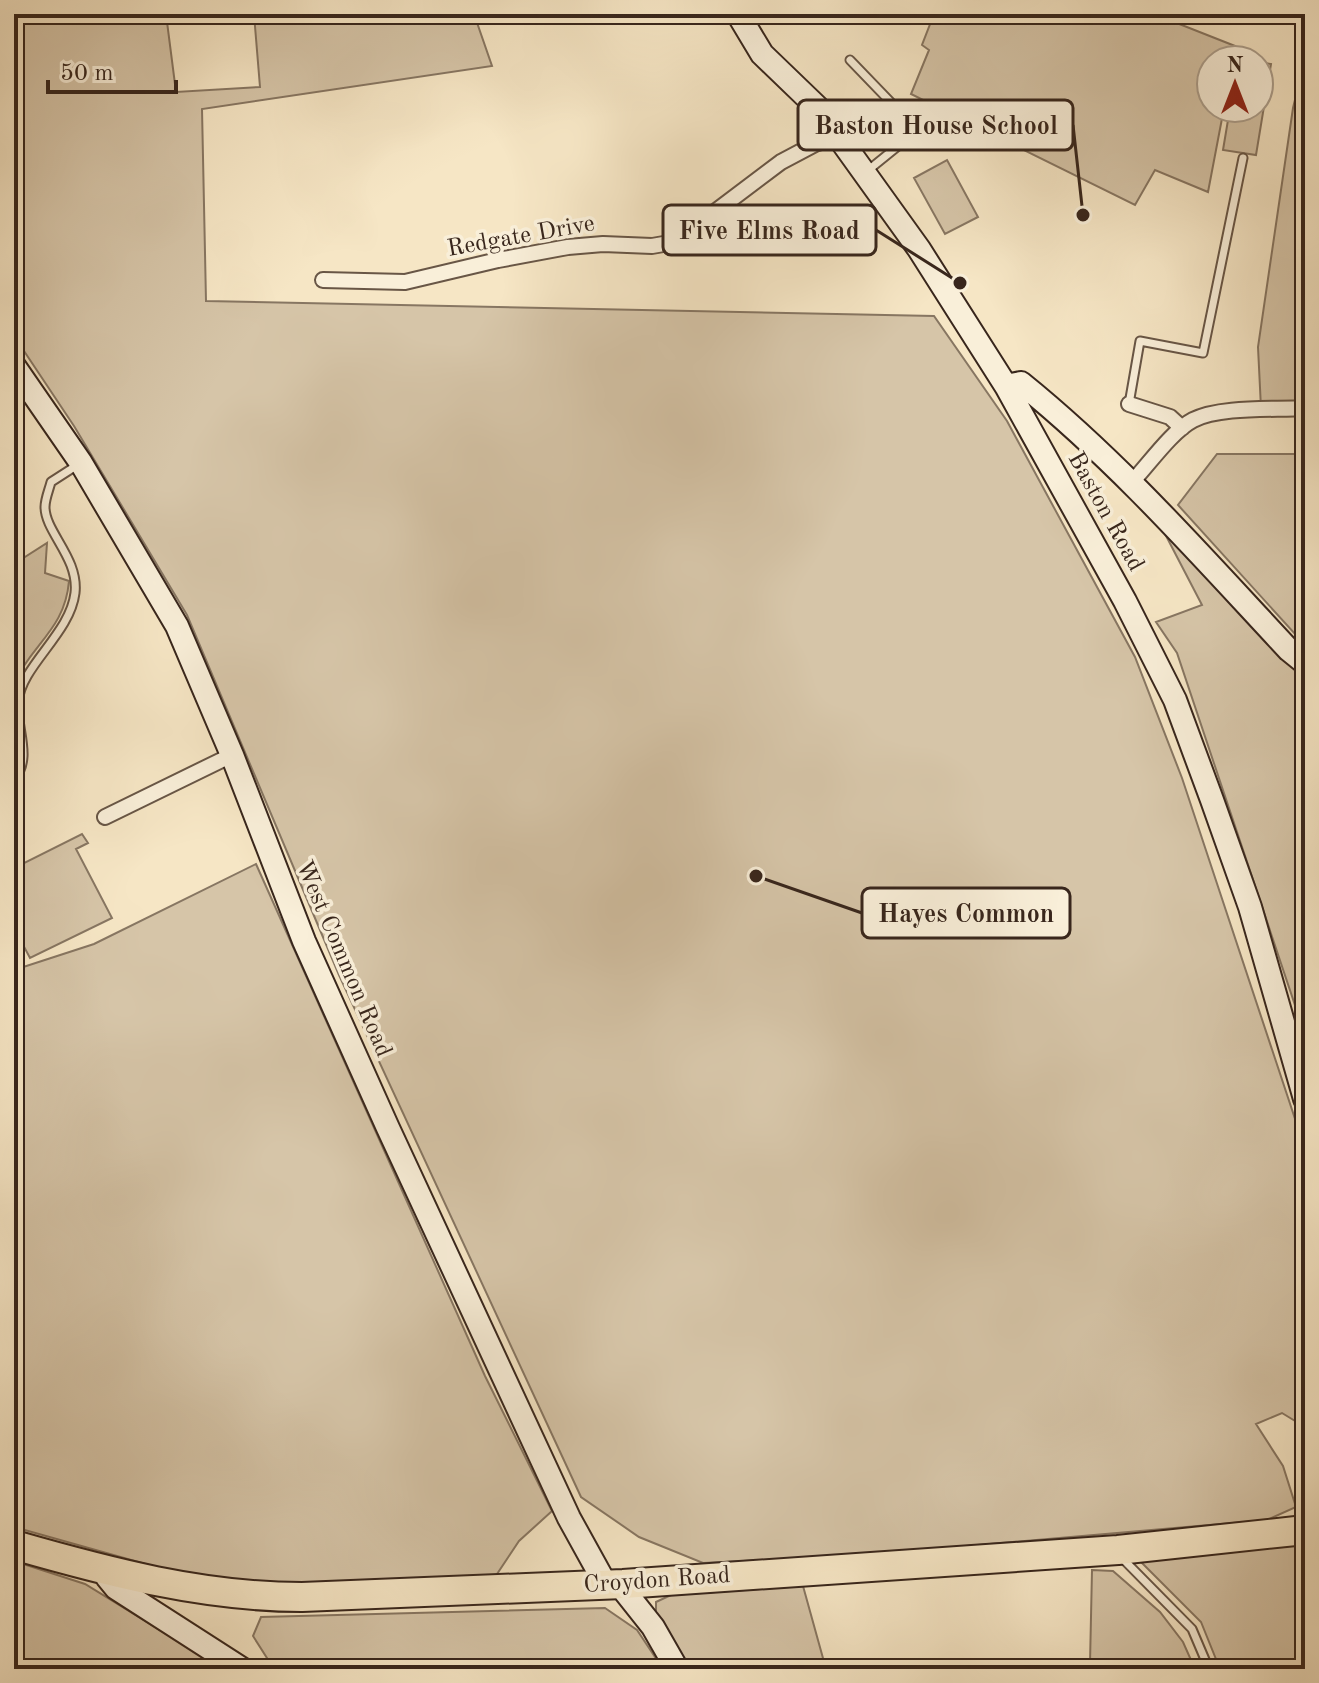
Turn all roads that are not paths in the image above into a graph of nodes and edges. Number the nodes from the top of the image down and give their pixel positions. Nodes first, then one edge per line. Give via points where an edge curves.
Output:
1 (738, 14) edge
2 (850, 60) dead end
3 (839, 136) junction
4 (1243, 158) dead end
5 (864, 173) junction
6 (323, 280) dead end
7 (14, 366) edge
8 (1006, 386) junction
9 (1129, 404) joint
10 (1305, 408) edge
11 (1182, 428) junction
12 (81, 463) junction
13 (1132, 482) junction
14 (1305, 663) edge
15 (232, 755) junction
16 (14, 780) edge
17 (105, 817) dead end
18 (1305, 1099) edge
19 (1305, 1530) edge
20 (14, 1545) edge
21 (1118, 1550) junction
22 (107, 1569) junction
23 (614, 1584) junction
24 (242, 1669) edge
25 (677, 1669) edge
26 (1209, 1669) edge

1 - 3 street, Baston Road via 762,54
2 - 5 lane via 909,125 903,142
3 - 5 street, Baston Road
3 - 6 street, Redgate Drive via 781,162 675,242 568,247 405,282
4 - 9 lane via 1203,353 1140,341
5 - 8 street, Baston Road
7 - 12 street, West Common Road
8 - 13 street via 1021,383
8 - 18 street, Baston Road via 1175,700 1250,907
9 - 11 street via 1170,417
10 - 11 street via 1221,413
11 - 13 street
12 - 15 street, West Common Road via 177,626
12 - 16 lane via 51,482 45,507 67,552 75,593 69,614 23,686 18,702 23,763
13 - 14 street
15 - 17 street
15 - 23 street, West Common Road via 304,941 375,1099 569,1518
19 - 21 highway, Croydon Road
20 - 22 highway, Croydon Road
21 - 23 highway, Croydon Road
21 - 26 lane via 1192,1629
22 - 23 highway, Croydon Road via 198,1590 276,1597
22 - 24 street via 116,1588
23 - 25 street, West Common Road via 653,1627

